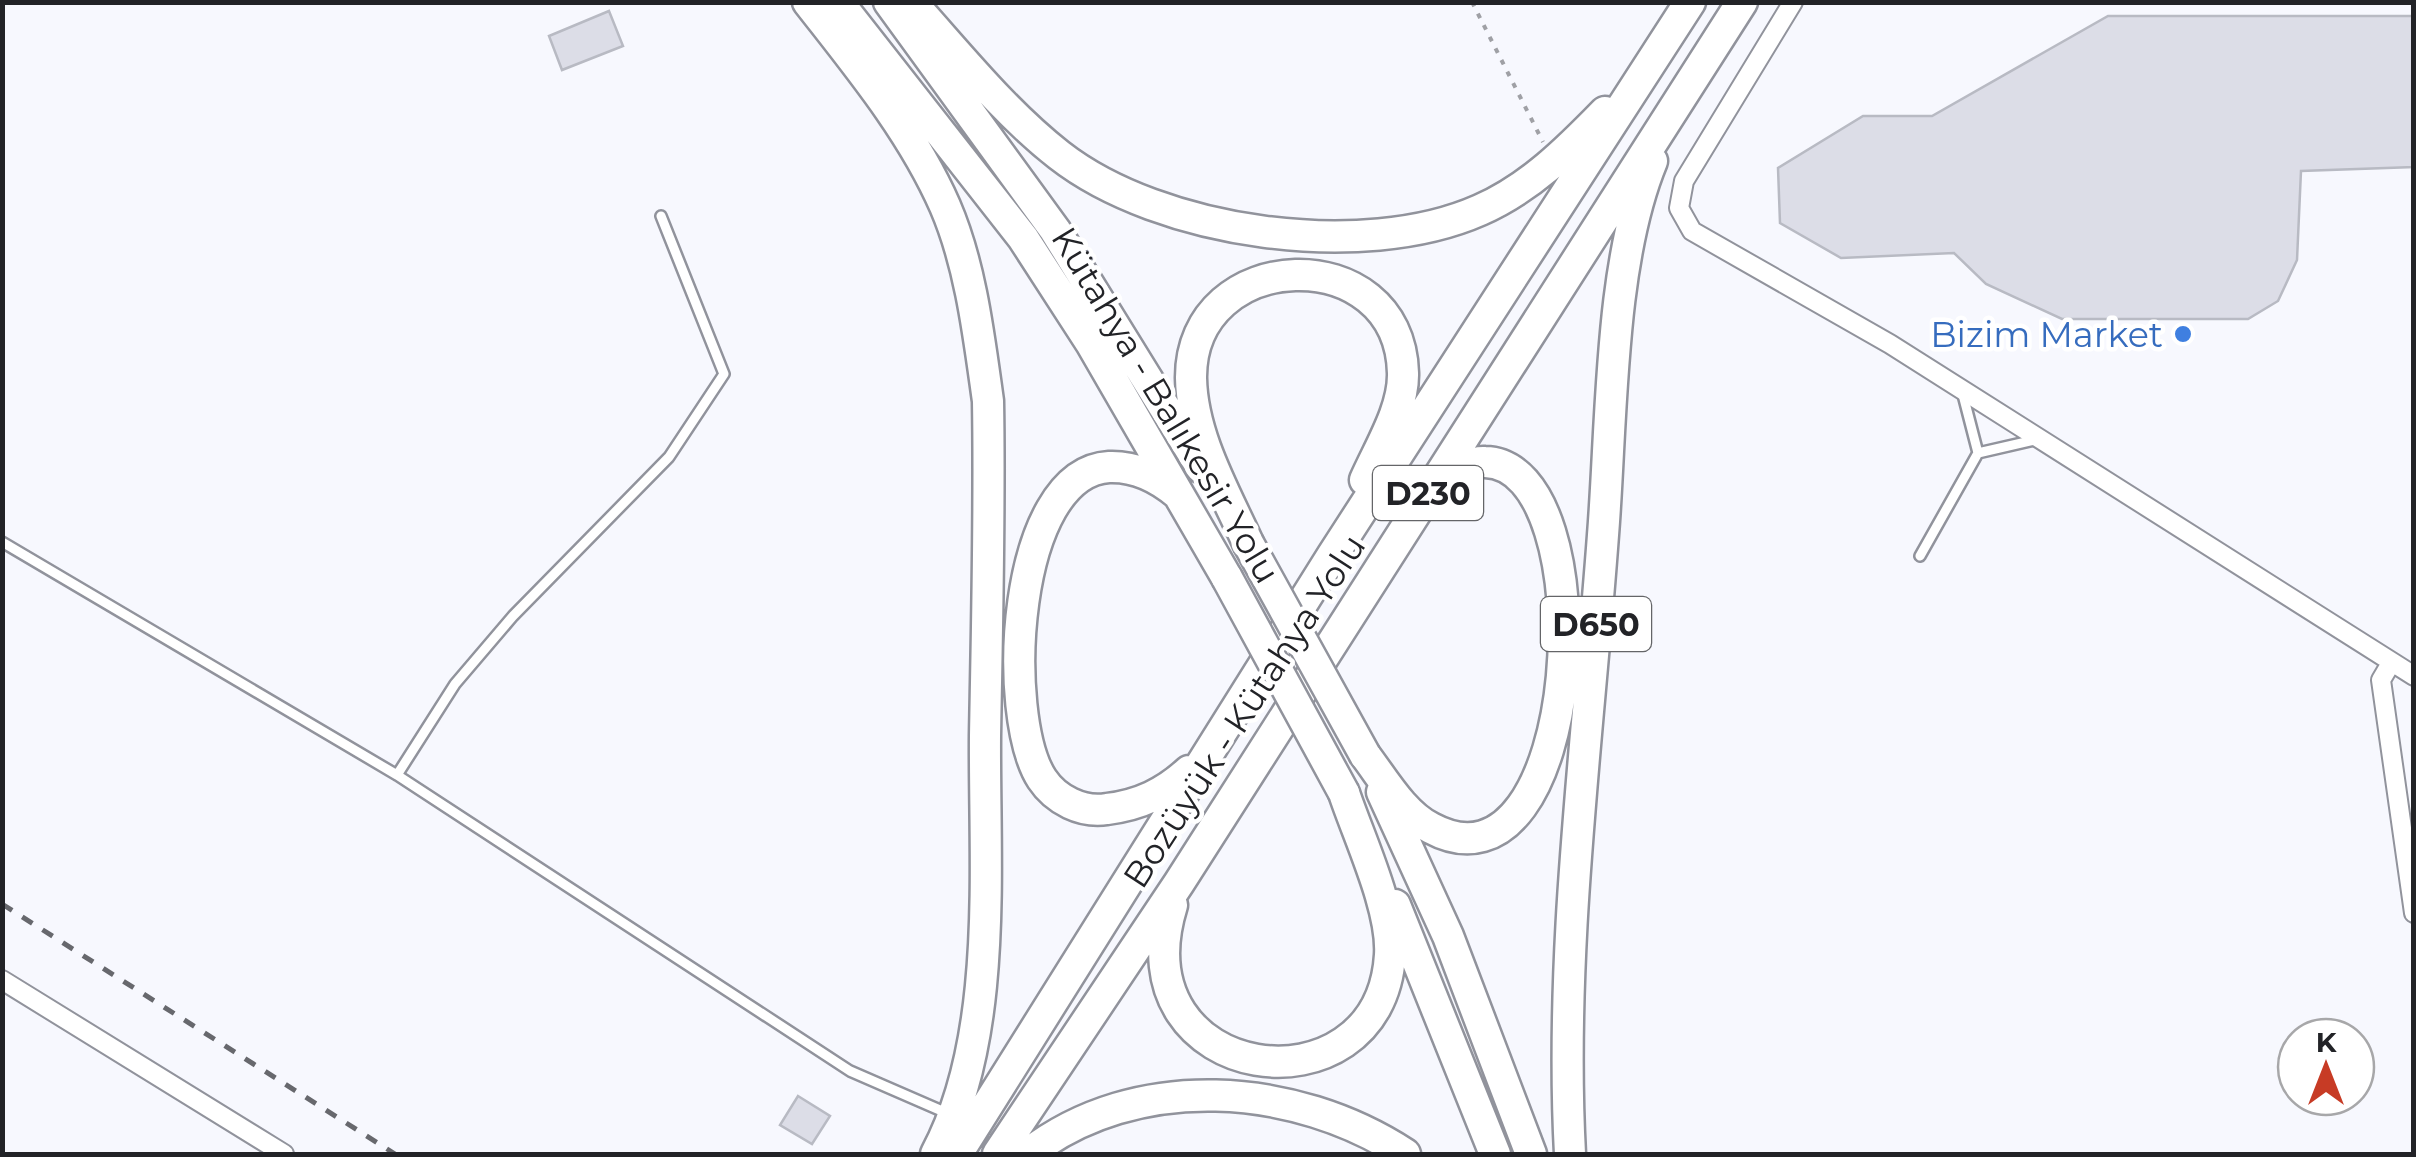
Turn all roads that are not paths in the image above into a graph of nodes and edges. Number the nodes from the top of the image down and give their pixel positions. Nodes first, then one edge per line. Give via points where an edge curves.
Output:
1 (808, 2) edge
2 (838, 2) edge
3 (888, 2) edge
4 (911, 2) edge
5 (1690, 2) edge
6 (1742, 2) edge
7 (1793, 2) edge
8 (1652, 63) junction
9 (1676, 103) junction
10 (661, 216) dead end
11 (1962, 388) junction
12 (2041, 438) junction
13 (1978, 453) junction
14 (1432, 486) junction
15 (1185, 501) junction
16 (2, 542) edge
17 (1248, 543) junction
18 (1332, 556) junction
19 (1920, 556) dead end
20 (2391, 663) junction
21 (2414, 676) edge
22 (1206, 756) junction
23 (1365, 756) junction
24 (397, 776) junction
25 (1344, 793) junction
26 (1179, 883) junction
27 (2414, 913) edge
28 (2, 980) edge
29 (956, 1117) junction
30 (284, 1154) edge
31 (936, 1154) edge
32 (957, 1154) edge
33 (998, 1154) edge
34 (1028, 1154) edge
35 (1405, 1154) edge
36 (1495, 1154) edge
37 (1531, 1154) edge
38 (1570, 1154) edge

1 - 29 highway via 921,157 946,209 988,401 984,916 974,1032
2 - 15 highway, Kütahya - Balıkesir Yolu / D230 via 1022,238
3 - 17 highway, Kütahya - Balıkesir Yolu via 1054,230
4 - 8 highway, D230 via 1059,156 1109,188 1169,212 1241,227 1372,236 1428,228 1481,210 1549,166
5 - 8 highway, Bozüyük - Kütahya Yolu / D230
6 - 9 highway, Bozüyük - Kütahya Yolu / D230
7 - 11 street via 1684,181 1679,208 1692,231
8 - 18 highway, Bozüyük - Kütahya Yolu / D230
9 - 14 highway, Bozüyük - Kütahya Yolu / D230
9 - 38 highway, D650 via 1648,170 1622,291 1568,1002
10 - 24 lane via 724,374 668,458 455,684
11 - 12 street
11 - 13 lane
12 - 13 lane
12 - 20 street
13 - 19 lane
14 - 23 highway via 1485,462 1506,468 1531,487 1548,520 1562,590 1552,744 1528,801 1508,823 1485,835 1456,837 1406,808
14 - 26 highway, Bozüyük - Kütahya Yolu / D230
15 - 22 highway via 1162,480 1120,467 1079,475 1061,492 1034,548 1021,692 1026,740 1042,780 1067,804 1096,811 1128,807 1174,785
15 - 25 highway, Kütahya - Balıkesir Yolu / D230, bridge
16 - 24 lane
17 - 18 highway via 1199,422 1191,374 1196,352 1206,326 1229,298 1255,281 1325,276 1357,289 1380,310 1398,342 1403,373 1400,397
17 - 23 highway, Kütahya - Balıkesir Yolu, bridge
18 - 22 highway, Bozüyük - Kütahya Yolu / D230
20 - 21 street
20 - 27 street via 2381,680
22 - 32 highway, Bozüyük - Kütahya Yolu
23 - 37 highway, Kütahya - Balıkesir Yolu via 1448,936
24 - 29 lane via 850,1071
25 - 26 highway, D230 via 1391,951 1377,1004 1338,1046 1279,1063 1220,1051 1196,1033 1178,1010 1164,958
25 - 36 highway, Kütahya - Balıkesir Yolu
26 - 33 highway, Bozüyük - Kütahya Yolu
28 - 30 street
29 - 31 highway
34 - 35 highway via 1081,1122 1195,1096 1305,1107

